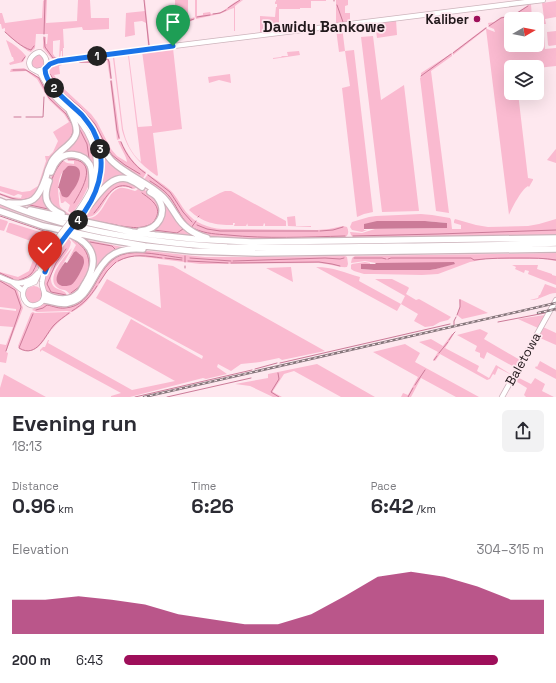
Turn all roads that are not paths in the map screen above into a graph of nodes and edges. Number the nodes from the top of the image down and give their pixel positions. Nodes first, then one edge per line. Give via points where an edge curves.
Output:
1 (543, 0) edge
2 (46, 59) junction
3 (58, 61) junction
4 (46, 68) junction
5 (38, 71) junction
6 (70, 112) junction
7 (97, 140) junction
8 (92, 187) junction
9 (1, 202) edge
10 (16, 208) junction
11 (86, 209) junction
12 (0, 211) edge
13 (67, 218) junction
14 (58, 229) junction
15 (132, 232) junction
16 (556, 238) edge
17 (472, 239) junction
18 (217, 240) junction
19 (556, 243) edge
20 (513, 244) junction
21 (158, 248) junction
22 (556, 249) edge
23 (42, 268) junction
24 (0, 277) edge
25 (35, 282) junction
26 (13, 283) junction
27 (26, 286) junction
28 (42, 286) junction
29 (23, 291) junction
30 (44, 297) junction
31 (556, 300) edge
32 (502, 397) edge

1 - 3 street
2 - 3 street
2 - 4 street
2 - 5 street via 40,52 32,56 30,66
3 - 4 street
4 - 5 street
4 - 7 street via 46,74 54,88 86,119
5 - 6 street via 54,96
6 - 8 street via 86,130 95,152 96,166
6 - 9 highway via 76,126 76,136 51,162 38,196 26,203
7 - 11 street via 102,161 100,178
7 - 18 highway via 110,160 118,167 161,195 187,228 201,236
8 - 13 highway via 91,168 84,158 71,154 57,160 47,185 46,198 51,208
8 - 23 street, bridge via 50,249
9 - 10 highway
10 - 13 highway
10 - 20 highway via 112,234 204,246 255,248
11 - 15 highway via 110,182 123,178 130,180 157,198 162,212 159,221 152,228
11 - 28 street, bridge via 50,259
12 - 14 highway
13 - 15 highway
14 - 21 highway
14 - 30 highway via 85,243 92,254 93,268 82,290 71,298
15 - 18 highway
16 - 17 highway
17 - 18 highway via 258,242
17 - 20 highway
19 - 20 highway
21 - 22 highway via 258,253
21 - 30 highway via 127,249 112,255 101,266 81,297 75,301 63,304
23 - 25 street
23 - 26 street via 32,280
24 - 26 street
25 - 27 street
25 - 28 street
26 - 27 street
26 - 29 street
27 - 29 street
28 - 30 street
29 - 30 street via 24,300 33,306
31 - 32 street, Baletowa

